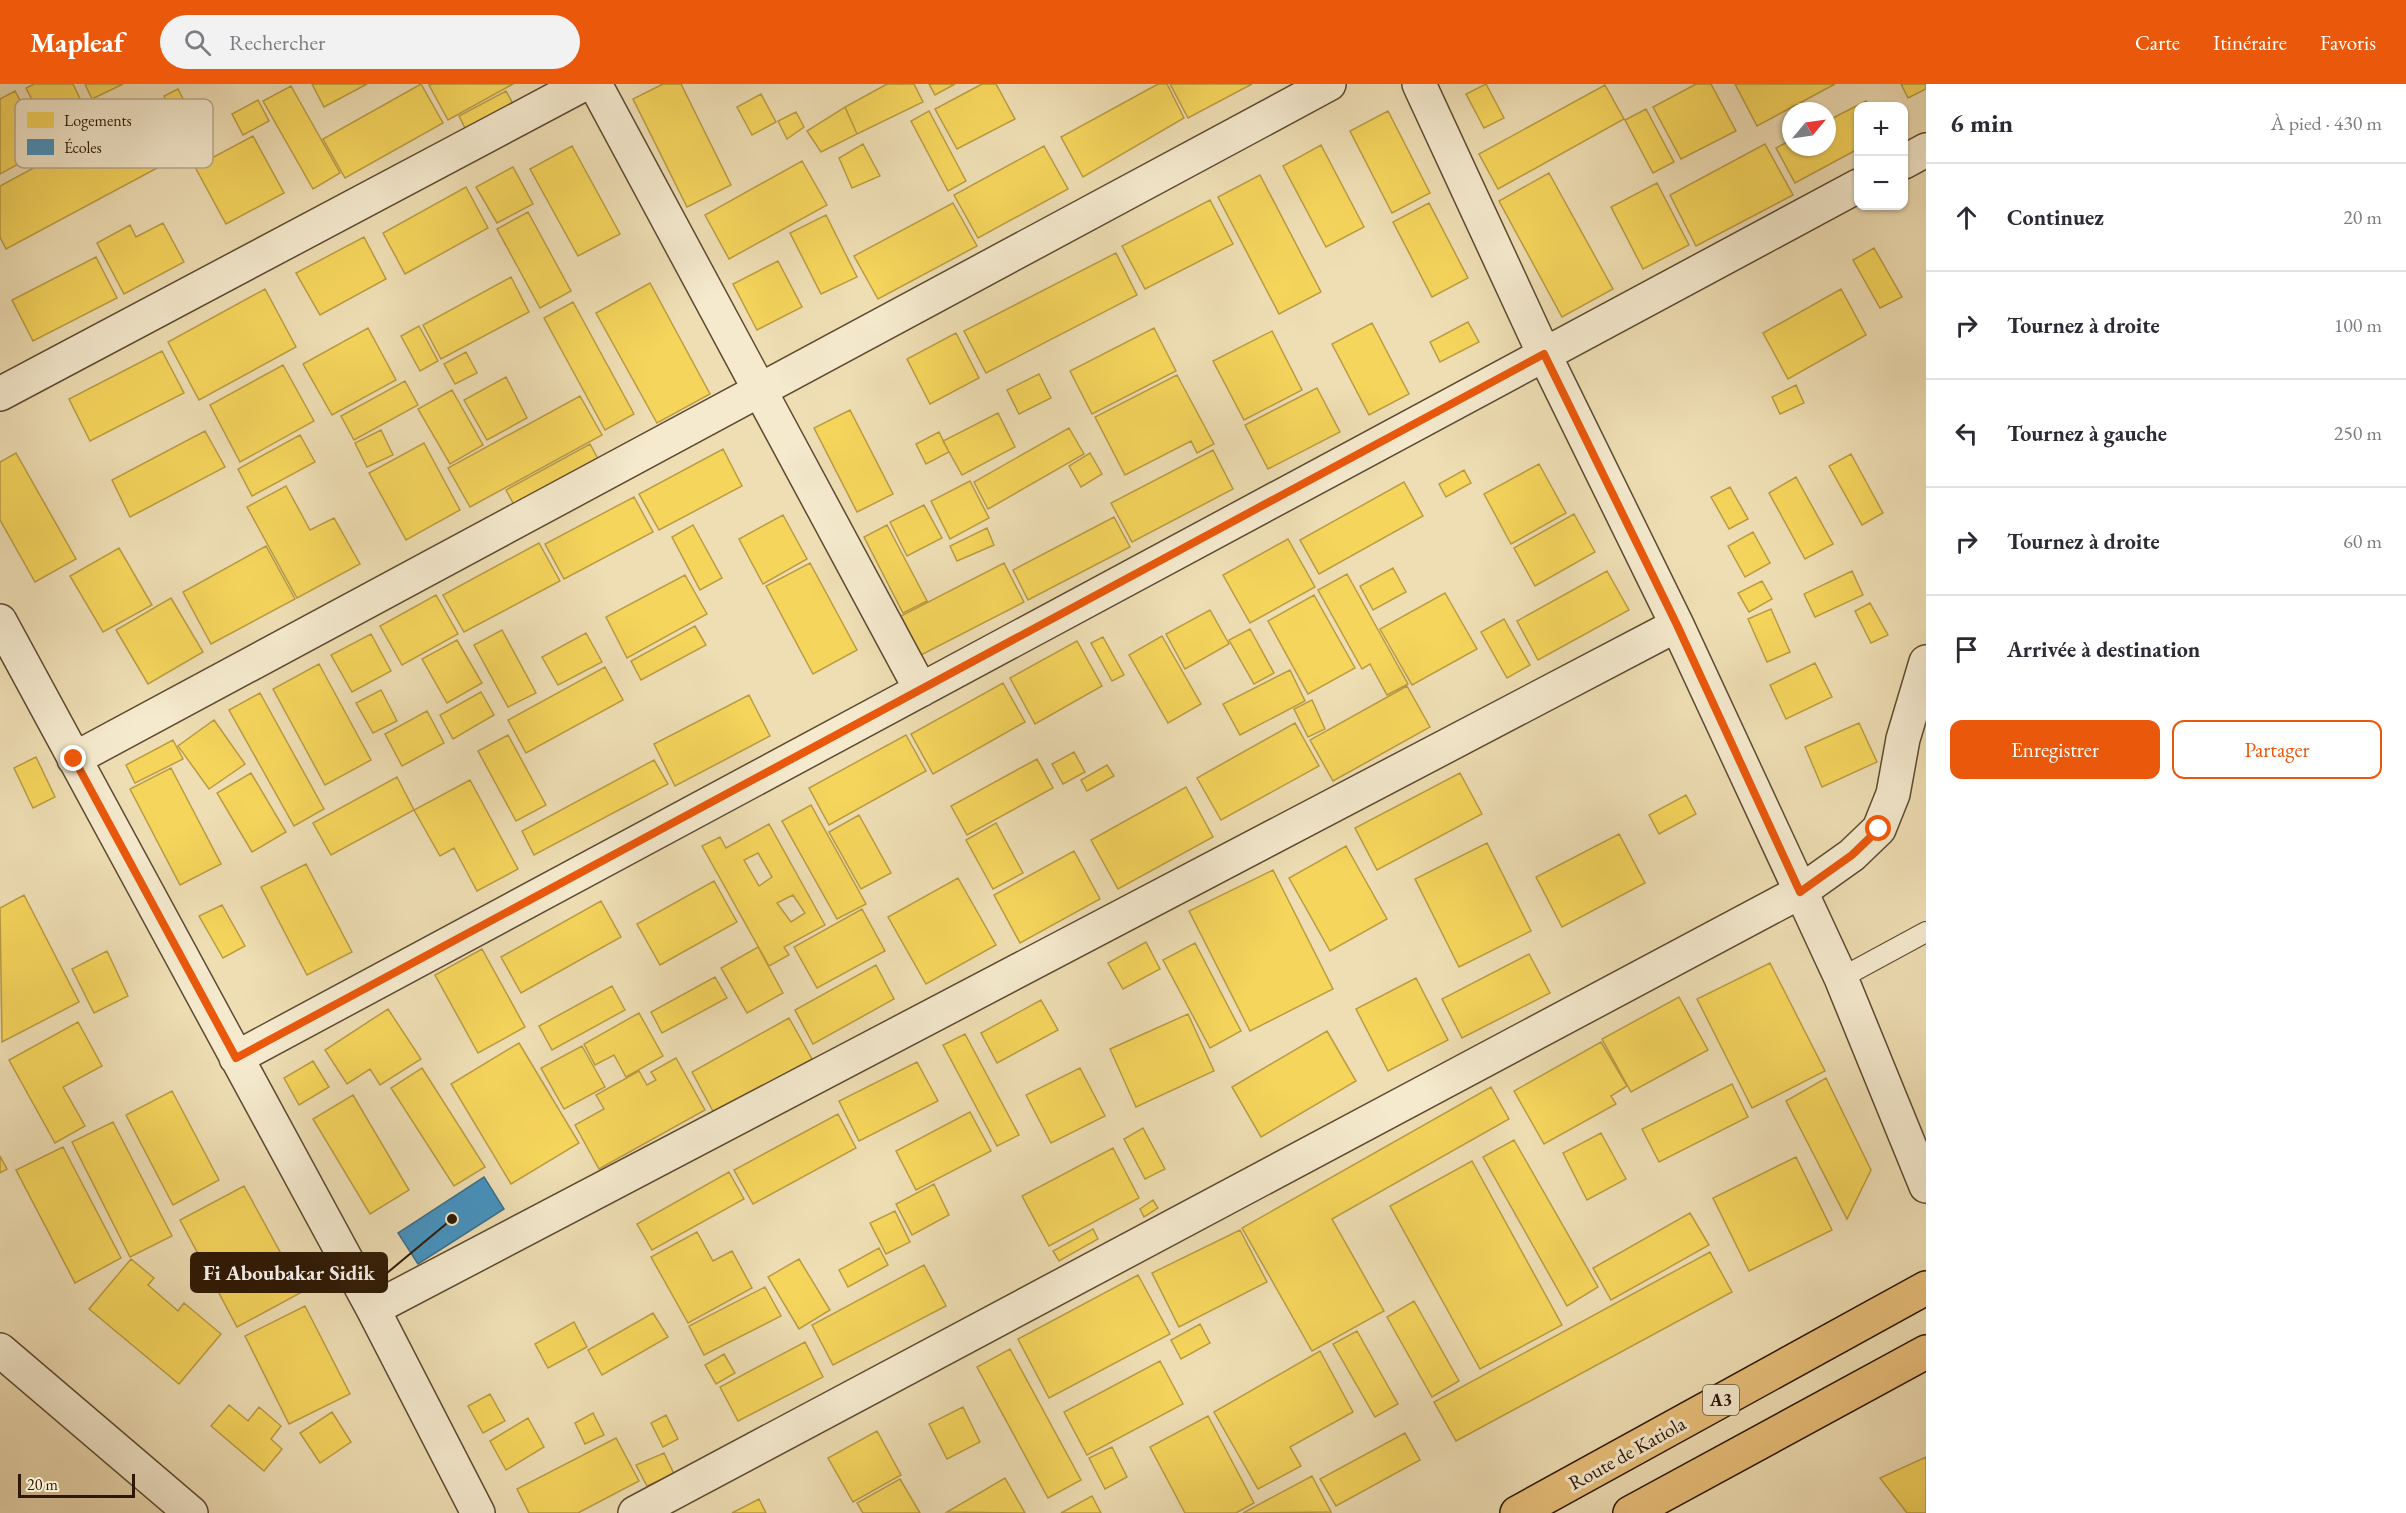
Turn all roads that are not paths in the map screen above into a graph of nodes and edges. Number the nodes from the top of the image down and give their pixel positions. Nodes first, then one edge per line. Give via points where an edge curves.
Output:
1 (584, 84) edge
2 (596, 84) edge
3 (1329, 84) edge
4 (1419, 84) edge
5 (1926, 150) edge
6 (1908, 160) edge
7 (1854, 188) edge
8 (1544, 354) junction
9 (760, 391) junction
10 (0, 394) edge
11 (0, 621) edge
12 (1677, 625) junction
13 (1926, 662) edge
14 (921, 690) junction
15 (74, 759) junction
16 (1800, 892) junction
17 (1926, 932) edge
18 (1841, 978) junction
19 (236, 1058) junction
20 (1926, 1186) edge
21 (1926, 1288) edge
22 (373, 1309) junction
23 (0, 1350) edge
24 (1926, 1352) edge
25 (191, 1513) edge
26 (478, 1513) edge
27 (635, 1513) edge
28 (1516, 1513) edge
29 (1630, 1513) edge

1 - 10 street
2 - 9 street
3 - 9 street
4 - 8 street
5 - 6 street
7 - 8 street
8 - 12 street
8 - 14 street
9 - 14 street
9 - 15 street
11 - 15 street
12 - 16 street
12 - 22 street
13 - 16 street via 1903,739 1893,794 1879,829 1852,855
14 - 19 street
15 - 19 street
16 - 18 street
16 - 27 street
17 - 18 lane
18 - 20 street
19 - 22 street
21 - 28 highway, Route de Katiola / A3
22 - 26 street
23 - 25 street
24 - 29 highway

